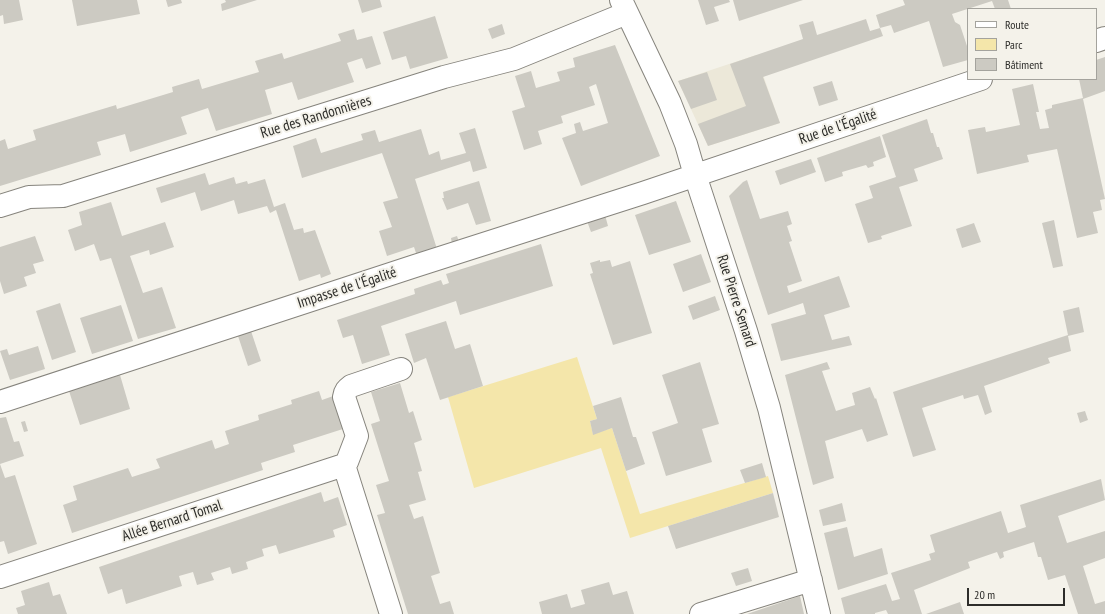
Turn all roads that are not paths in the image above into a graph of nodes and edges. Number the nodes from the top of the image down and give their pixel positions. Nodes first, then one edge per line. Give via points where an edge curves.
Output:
1 (624, 6) edge
2 (978, 80) edge
3 (695, 175) junction
4 (0, 206) edge
5 (401, 369) dead end
6 (0, 402) edge
7 (344, 466) junction
8 (0, 578) edge
9 (811, 580) junction
10 (392, 614) edge
11 (701, 614) edge
12 (820, 614) edge

1 - 3 street, Rue Pierre Semard via 676,117
1 - 4 street, Rue des Randonnières via 514,59 444,77 63,196 29,197
2 - 3 street, Rue de l'Égalité
3 - 6 street, Impasse de l'Égalité
3 - 9 street, Rue Pierre Semard via 765,394
5 - 7 street via 347,388 344,396 357,436
7 - 8 street, Allée Bernard Tomal
7 - 10 street
9 - 11 street
9 - 12 street, Rue Pierre Semard

